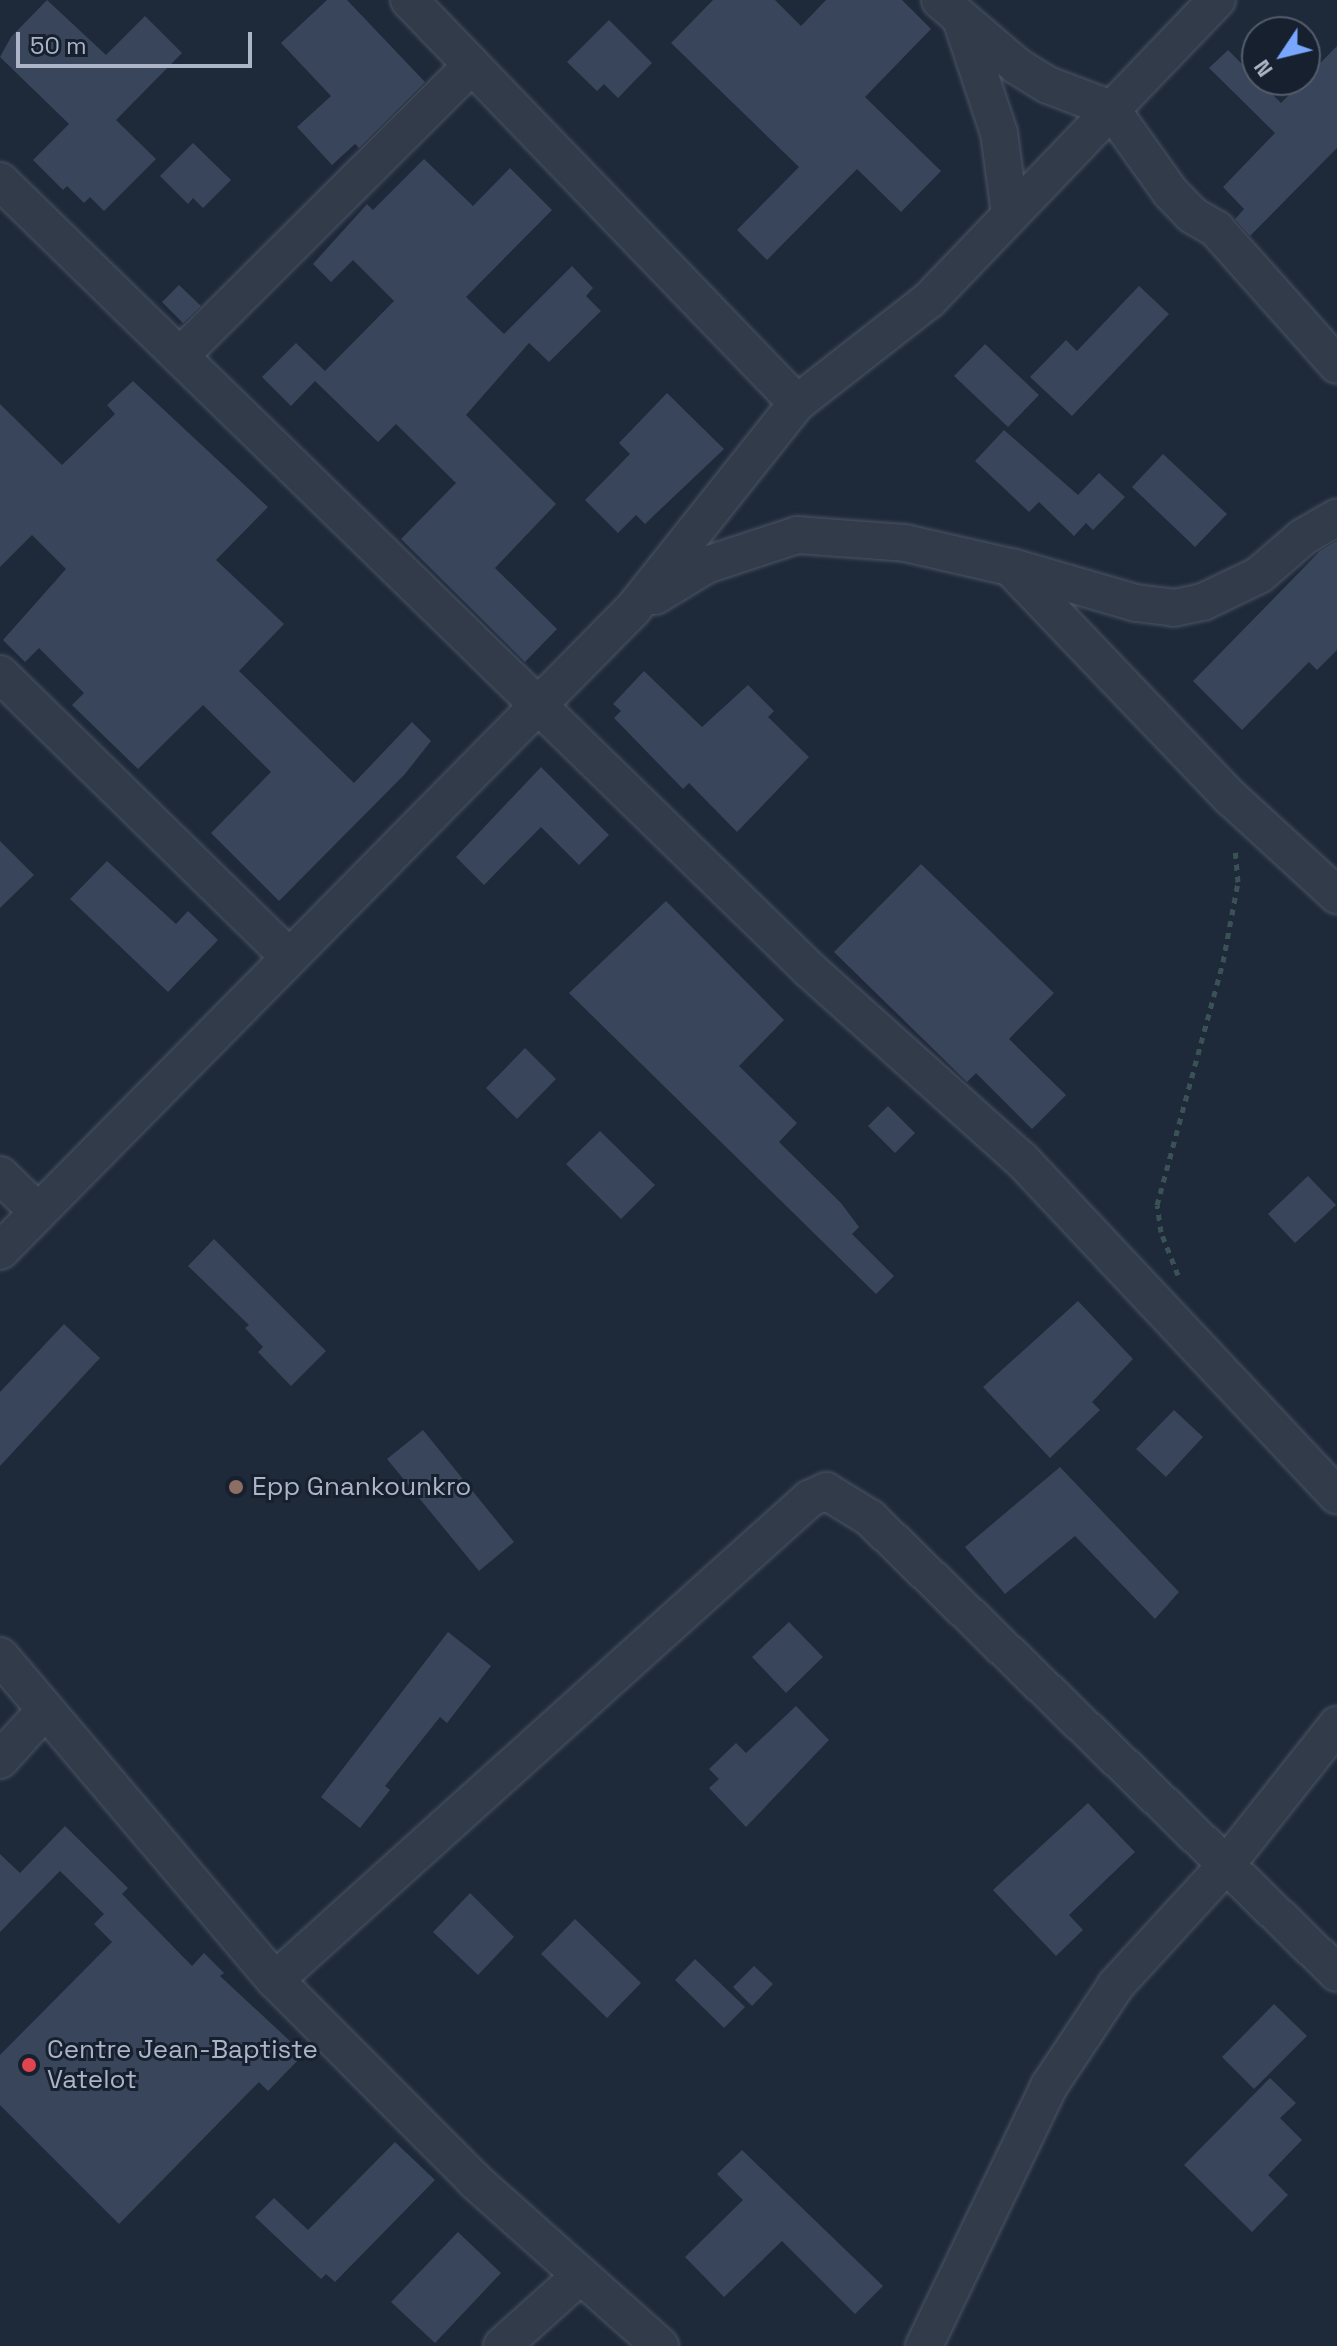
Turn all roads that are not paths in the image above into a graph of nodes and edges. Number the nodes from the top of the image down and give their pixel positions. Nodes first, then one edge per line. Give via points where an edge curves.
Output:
1 (409, 0) edge
2 (1217, 0) edge
3 (951, 11) edge
4 (472, 65) junction
5 (1111, 109) junction
6 (0, 181) edge
7 (1010, 214) junction
8 (180, 356) junction
9 (1337, 365) edge
10 (797, 403) junction
11 (1337, 517) edge
12 (1010, 567) junction
13 (633, 609) junction
14 (0, 674) edge
15 (539, 705) junction
16 (1337, 895) edge
17 (289, 957) junction
18 (0, 1175) edge
19 (38, 1212) junction
20 (0, 1251) edge
21 (1337, 1495) edge
22 (0, 1656) edge
23 (45, 1710) junction
24 (1337, 1725) edge
25 (0, 1760) edge
26 (1226, 1865) junction
27 (1337, 1973) edge
28 (275, 1980) junction
29 (581, 2275) junction
30 (502, 2346) edge
31 (660, 2346) edge
32 (924, 2346) edge

1 - 4 street
2 - 5 street
3 - 5 street via 1048,85
3 - 7 street via 999,133
4 - 8 street
4 - 10 street
5 - 7 street
5 - 9 street via 1171,193 1259,273
6 - 8 street
7 - 10 street via 929,300
8 - 15 street
10 - 13 street
11 - 12 street via 1303,537 1259,575 1203,602 1174,608 1136,603
12 - 13 street via 905,543 797,535 706,565
12 - 16 street via 1231,798
13 - 15 street
14 - 17 street
15 - 17 street
15 - 21 street via 810,970 1022,1160
17 - 19 street
18 - 19 street
19 - 20 street
22 - 23 street
23 - 25 street
23 - 28 street
24 - 26 street
26 - 27 street
26 - 28 street via 870,1518 826,1491 809,1499
26 - 32 street via 1116,1985 1049,2086
28 - 29 street via 475,2181
29 - 30 street
29 - 31 street

